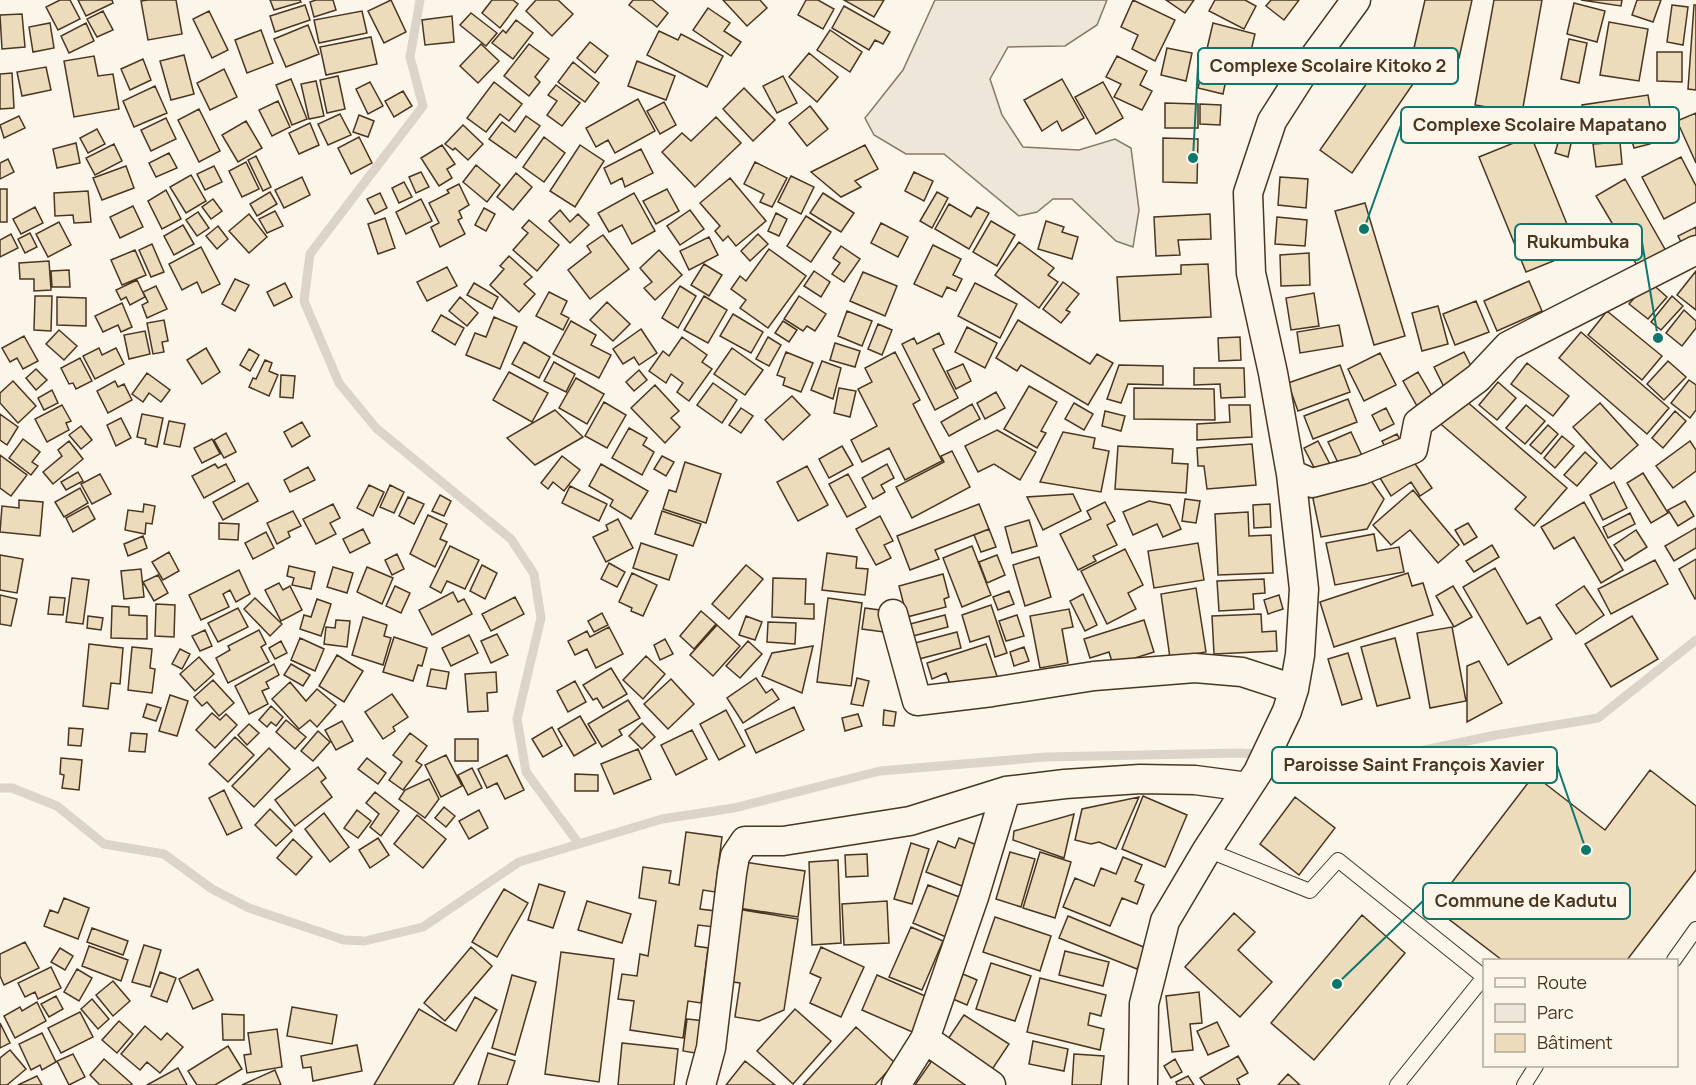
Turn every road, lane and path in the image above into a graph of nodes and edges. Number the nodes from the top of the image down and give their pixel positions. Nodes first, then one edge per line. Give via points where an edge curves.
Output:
1 (1356, 0) edge
2 (1696, 250) edge
3 (1291, 474) junction
4 (893, 614) dead end
5 (1291, 700) junction
6 (1253, 779) junction
7 (1006, 791) junction
8 (1207, 850) junction
9 (1696, 929) edge
10 (1675, 959) edge
11 (1483, 976) edge
12 (1483, 978) edge
13 (925, 1039) junction
14 (1535, 1067) edge
15 (1146, 1083) edge
16 (701, 1085) edge
17 (896, 1085) edge
18 (991, 1085) edge
19 (1397, 1085) edge
20 (1524, 1085) edge

1 - 3 street via 1272,121 1248,193 1251,273
2 - 3 street via 1508,346 1478,378 1418,423 1413,449 1362,470 1312,483
3 - 5 street via 1304,589 1300,655
4 - 5 street via 917,701 1094,676 1195,668 1242,672
5 - 6 street
6 - 7 street via 1140,779
6 - 8 street
7 - 13 street
7 - 16 street via 910,821 783,841 745,841 735,856 711,1048
8 - 11 lane via 1310,891 1338,860
8 - 15 street via 1165,921 1144,1004
9 - 10 lane
12 - 19 lane
13 - 17 street
13 - 18 street
14 - 20 lane

